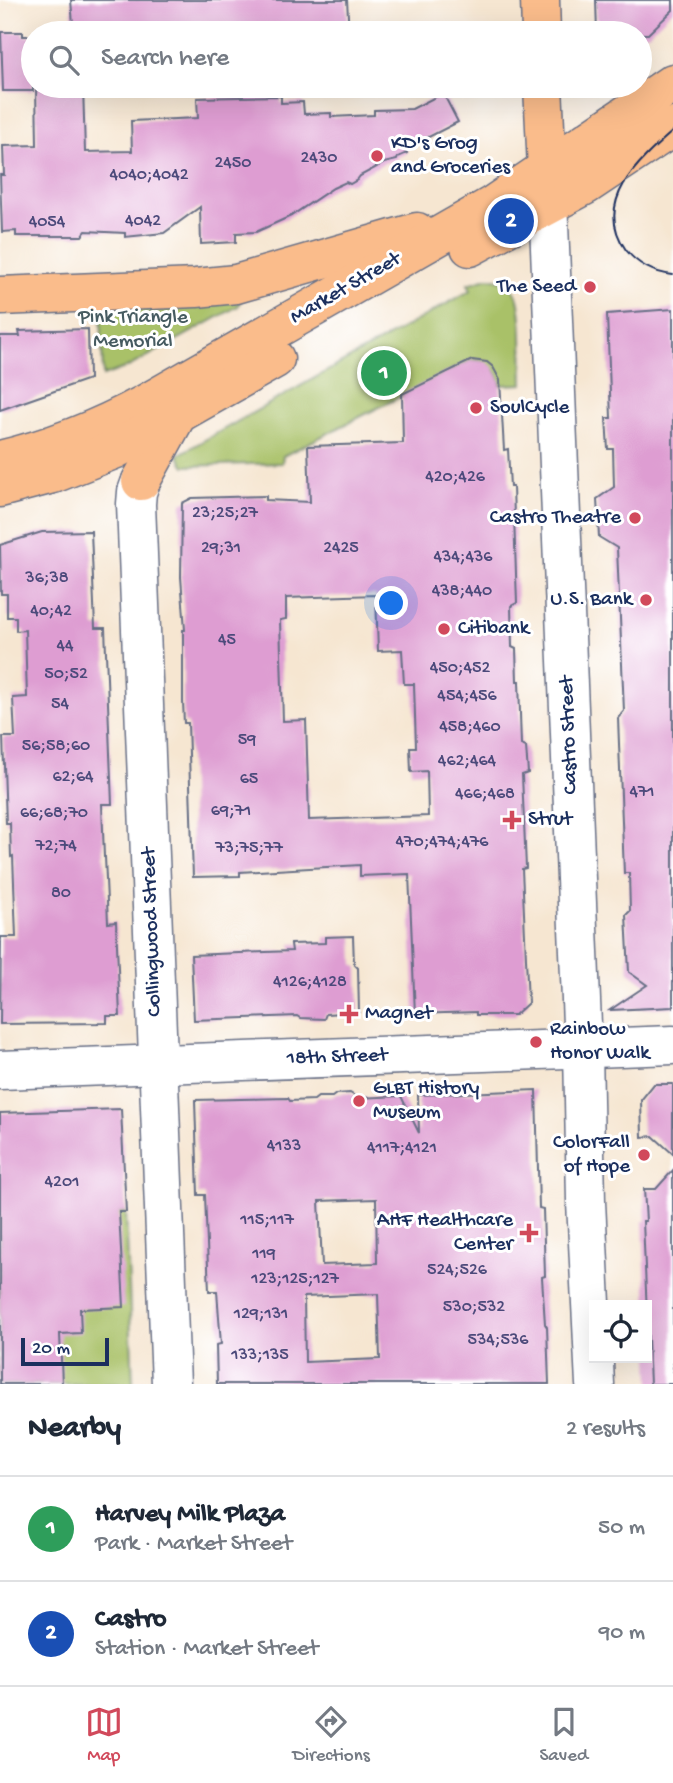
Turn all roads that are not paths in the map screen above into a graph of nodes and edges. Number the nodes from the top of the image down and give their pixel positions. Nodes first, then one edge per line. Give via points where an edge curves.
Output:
1 (540, 0) edge
2 (541, 21) edge
3 (673, 83) edge
4 (652, 97) edge
5 (543, 98) edge
6 (651, 98) edge
7 (673, 127) edge
8 (547, 169) junction
9 (549, 207) junction
10 (453, 228) junction
11 (0, 296) edge
12 (176, 417) junction
13 (0, 460) edge
14 (141, 481) joint
15 (0, 488) edge
16 (673, 1045) edge
17 (583, 1049) junction
18 (159, 1064) junction
19 (0, 1070) edge
20 (171, 1384) edge
21 (594, 1384) edge

1 - 2 main road
3 - 4 main road, Market Street
5 - 8 main road, Castro Street
6 - 8 main road, Market Street
7 - 9 main road, Market Street
8 - 9 street, Castro Street
8 - 10 main road, Market Street
9 - 12 main road, Market Street via 493,233
9 - 17 street, Castro Street
10 - 11 main road via 394,237 236,284
10 - 13 main road, Market Street via 117,419 54,445
12 - 14 main road
12 - 15 main road, Market Street via 85,463
14 - 18 street, Collingwood Street via 136,504
16 - 17 street, 18th Street
17 - 18 street, 18th Street
17 - 21 street, Castro Street
18 - 19 street, 18th Street
18 - 20 street, Collingwood Street

